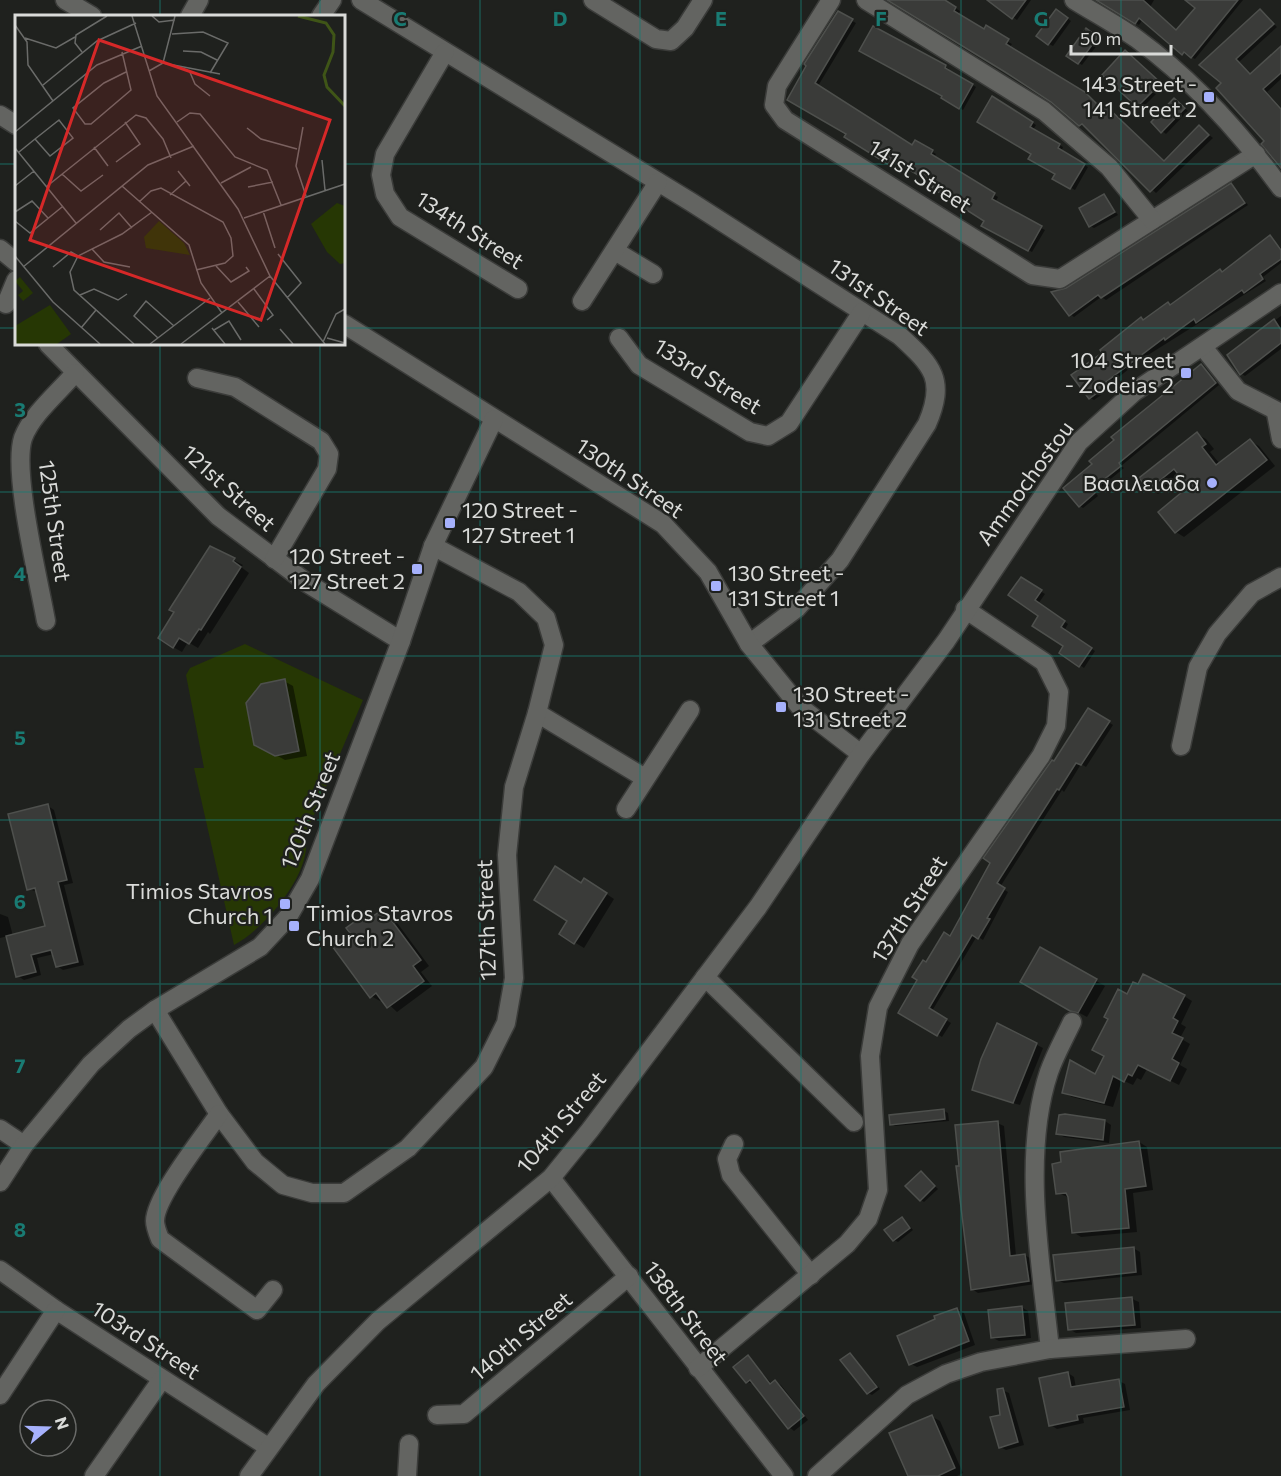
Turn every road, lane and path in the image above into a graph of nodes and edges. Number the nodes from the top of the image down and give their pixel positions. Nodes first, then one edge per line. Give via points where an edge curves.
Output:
1 (65, 0) edge
2 (199, 0) edge
3 (332, 0) edge
4 (361, 0) edge
5 (593, 0) edge
6 (703, 0) edge
7 (831, 0) edge
8 (866, 0) edge
9 (1074, 0) edge
10 (91, 15) edge
11 (191, 15) edge
12 (322, 15) edge
13 (445, 52) junction
14 (0, 115) edge
15 (15, 124) edge
16 (1256, 154) junction
17 (658, 182) junction
18 (1281, 188) edge
19 (1152, 220) junction
20 (0, 249) edge
21 (615, 251) junction
22 (15, 261) edge
23 (653, 274) dead end
24 (15, 283) edge
25 (518, 289) dead end
26 (1281, 293) edge
27 (582, 302) dead end
28 (8, 306) edge
29 (862, 312) junction
30 (345, 325) edge
31 (619, 338) dead end
32 (49, 345) edge
33 (1203, 347) junction
34 (75, 373) junction
35 (197, 378) dead end
36 (1278, 413) edge
37 (494, 419) junction
38 (1281, 439) edge
39 (433, 546) junction
40 (274, 559) junction
41 (1281, 577) edge
42 (965, 609) junction
43 (46, 621) dead end
44 (401, 641) junction
45 (749, 644) junction
46 (690, 710) dead end
47 (537, 713) junction
48 (1181, 746) dead end
49 (861, 754) junction
50 (645, 778) junction
51 (626, 809) dead end
52 (705, 977) junction
53 (155, 1010) junction
54 (1072, 1022) dead end
55 (219, 1114) junction
56 (854, 1122) dead end
57 (0, 1129) edge
58 (734, 1144) dead end
59 (24, 1145) junction
60 (550, 1178) junction
61 (0, 1182) edge
62 (0, 1270) edge
63 (812, 1275) junction
64 (629, 1276) junction
65 (273, 1290) dead end
66 (56, 1310) junction
67 (1186, 1339) dead end
68 (1050, 1349) junction
69 (698, 1368) junction
70 (162, 1379) junction
71 (0, 1395) edge
72 (437, 1415) dead end
73 (409, 1444) dead end
74 (268, 1447) junction
75 (94, 1476) edge
76 (249, 1476) edge
77 (407, 1476) edge
78 (784, 1476) edge
79 (817, 1476) edge

1 - 10 street
2 - 11 street
3 - 12 street
4 - 13 street, 131st Street
5 - 6 street via 656,39 671,41 685,28
7 - 19 street, 141st Street via 777,86 774,105 785,120 1032,275 1060,279
8 - 19 street via 1044,111 1109,167
9 - 16 street via 1136,39 1198,90
13 - 17 street, 131st Street
13 - 25 street, 134th Street via 385,154 381,175 384,194 400,217
14 - 15 street
16 - 18 street
16 - 19 street, 141st Street
17 - 21 street
17 - 29 street, 131st Street
20 - 22 street
21 - 23 street
21 - 27 street
24 - 28 street
26 - 33 street, Ammochostou
29 - 31 street, 133rd Street via 789,423 768,436 750,432 639,365
29 - 45 street, 131st Street via 900,336 926,360 936,381 936,403 927,424 840,561 797,608
30 - 37 street, 130th Street
32 - 34 street, 121st Street
33 - 36 street via 1238,391
33 - 42 street, Ammochostou via 1134,392 1079,442
34 - 40 street, 121st Street via 218,516
34 - 43 street, 125th Street via 24,437 19,465
35 - 40 street via 235,387 321,441 329,454 327,469
36 - 38 street
37 - 39 street, 120th Street
37 - 45 street, 130th Street via 663,524 708,572
39 - 44 street, 120th Street
39 - 47 street, 127th Street via 519,592 546,618 554,645
40 - 44 street, 121st Street
41 - 48 street via 1252,593 1198,667
42 - 49 street, Ammochostou via 946,641
42 - 63 street, 137th Street via 1044,662 1059,692 1056,726 1041,756 910,944 878,1007 870,1056 878,1190 868,1219 848,1244
44 - 53 street, 120th Street via 310,879 288,917 260,947
45 - 49 street, 130th Street via 800,707
46 - 50 street
47 - 50 street
47 - 55 street, 127th Street via 514,787 507,855 514,978 506,1023 484,1067 408,1148 344,1193 312,1193 283,1185 255,1162
49 - 52 street, 104th Street via 759,907
50 - 51 street
52 - 56 street
52 - 60 street, 104th Street
53 - 55 street, 127th Street
53 - 59 street, 120th Street via 92,1064
54 - 68 street via 1049,1072 1038,1122 1036,1209
55 - 65 street via 162,1198 155,1221 160,1239 257,1310
57 - 59 street
58 - 63 street via 727,1160 731,1174
59 - 61 street, 120th Street
60 - 64 street, 138th Street
60 - 74 street, 104th Street via 378,1321 316,1384
62 - 66 street, 103rd Street
63 - 69 street, 137th Street
64 - 69 street, 138th Street
64 - 72 street, 140th Street via 464,1414
66 - 70 street, 103rd Street
66 - 71 street
67 - 68 street
68 - 79 street via 981,1362 946,1374 907,1395
69 - 78 street, 138th Street
70 - 74 street, 103rd Street
70 - 75 street
73 - 77 street
74 - 76 street, 104th Street

